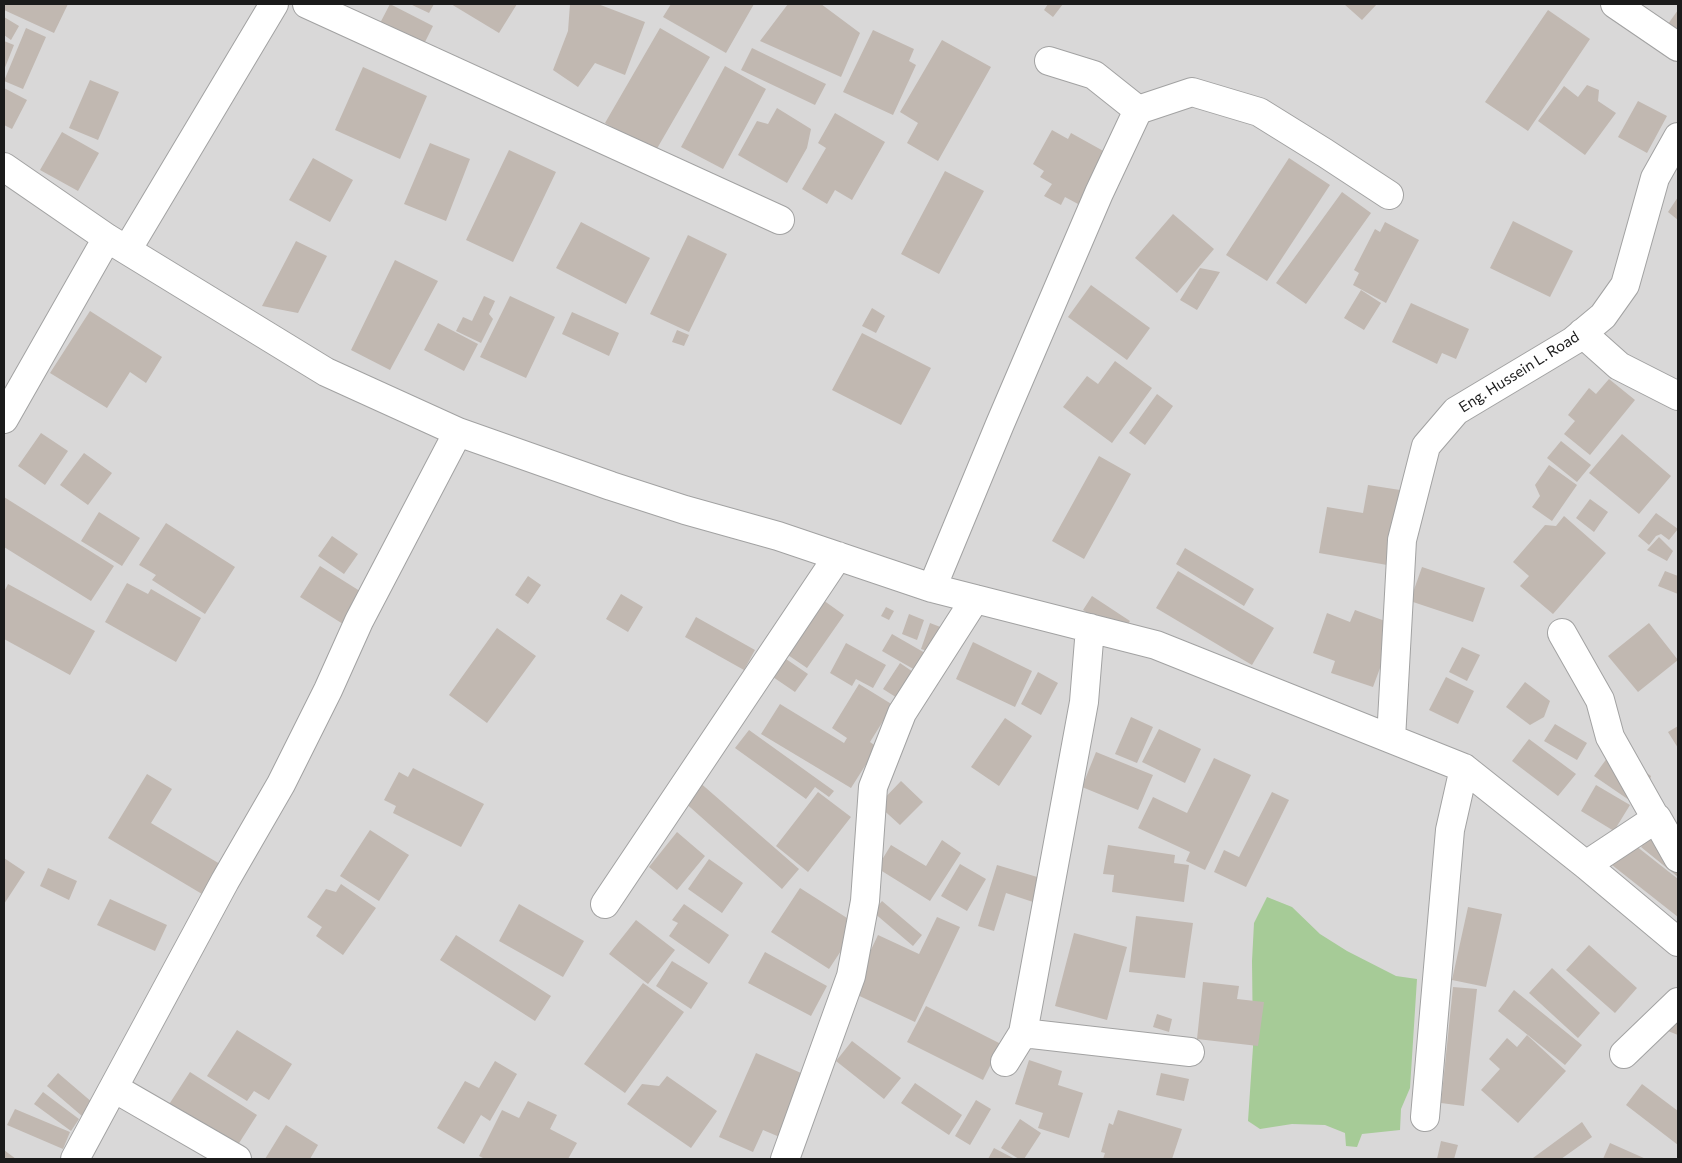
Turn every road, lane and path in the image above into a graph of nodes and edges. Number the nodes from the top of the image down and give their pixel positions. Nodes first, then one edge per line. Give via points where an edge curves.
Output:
1 (274, 4) edge
2 (307, 4) edge
3 (1615, 4) edge
4 (1678, 48) edge
5 (1049, 61) dead end
6 (1138, 110) junction
7 (1678, 137) edge
8 (4, 167) edge
9 (1389, 195) dead end
10 (780, 220) dead end
11 (117, 244) junction
12 (1582, 333) junction
13 (1678, 396) edge
14 (4, 419) edge
15 (458, 432) junction
16 (838, 556) junction
17 (932, 588) junction
18 (975, 599) junction
19 (1090, 628) junction
20 (1391, 739) junction
21 (1464, 768) junction
22 (1678, 843) edge
23 (1678, 857) edge
24 (1586, 865) junction
25 (605, 904) dead end
26 (1678, 942) edge
27 (1678, 1002) edge
28 (1023, 1033) junction
29 (1190, 1052) dead end
30 (1624, 1054) dead end
31 (1005, 1062) dead end
32 (114, 1088) junction
33 (1425, 1117) dead end
34 (75, 1159) edge
35 (237, 1159) edge
36 (785, 1159) edge

1 - 11 street
2 - 10 street
3 - 4 street
5 - 6 street via 1094,76
6 - 9 street via 1192,92 1259,112
6 - 17 street via 1095,202
7 - 12 street, Eng. Hussein L. Road via 1655,178 1625,285 1603,316
8 - 11 street
11 - 14 street
11 - 15 street via 326,372
12 - 13 street via 1619,366
12 - 20 street, Eng. Hussein L. Road via 1456,411 1426,446 1402,540
15 - 16 street via 611,486
15 - 32 street via 359,621 281,784
16 - 17 street
16 - 25 street
17 - 18 street
18 - 19 street
18 - 36 street via 902,713 873,787 866,900 851,976
19 - 20 street via 1156,645
19 - 28 street via 1084,702
20 - 21 street
21 - 24 street
21 - 33 street via 1450,830
22 - 23 street via 1635,764 1615,729 1606,712 1601,703 1596,694 1562,633 1600,700 1602,709 1605,718 1607,728 1610,737
23 - 24 street via 1657,818
24 - 26 street
27 - 30 street
28 - 29 street
28 - 31 street
32 - 34 street
32 - 35 street

